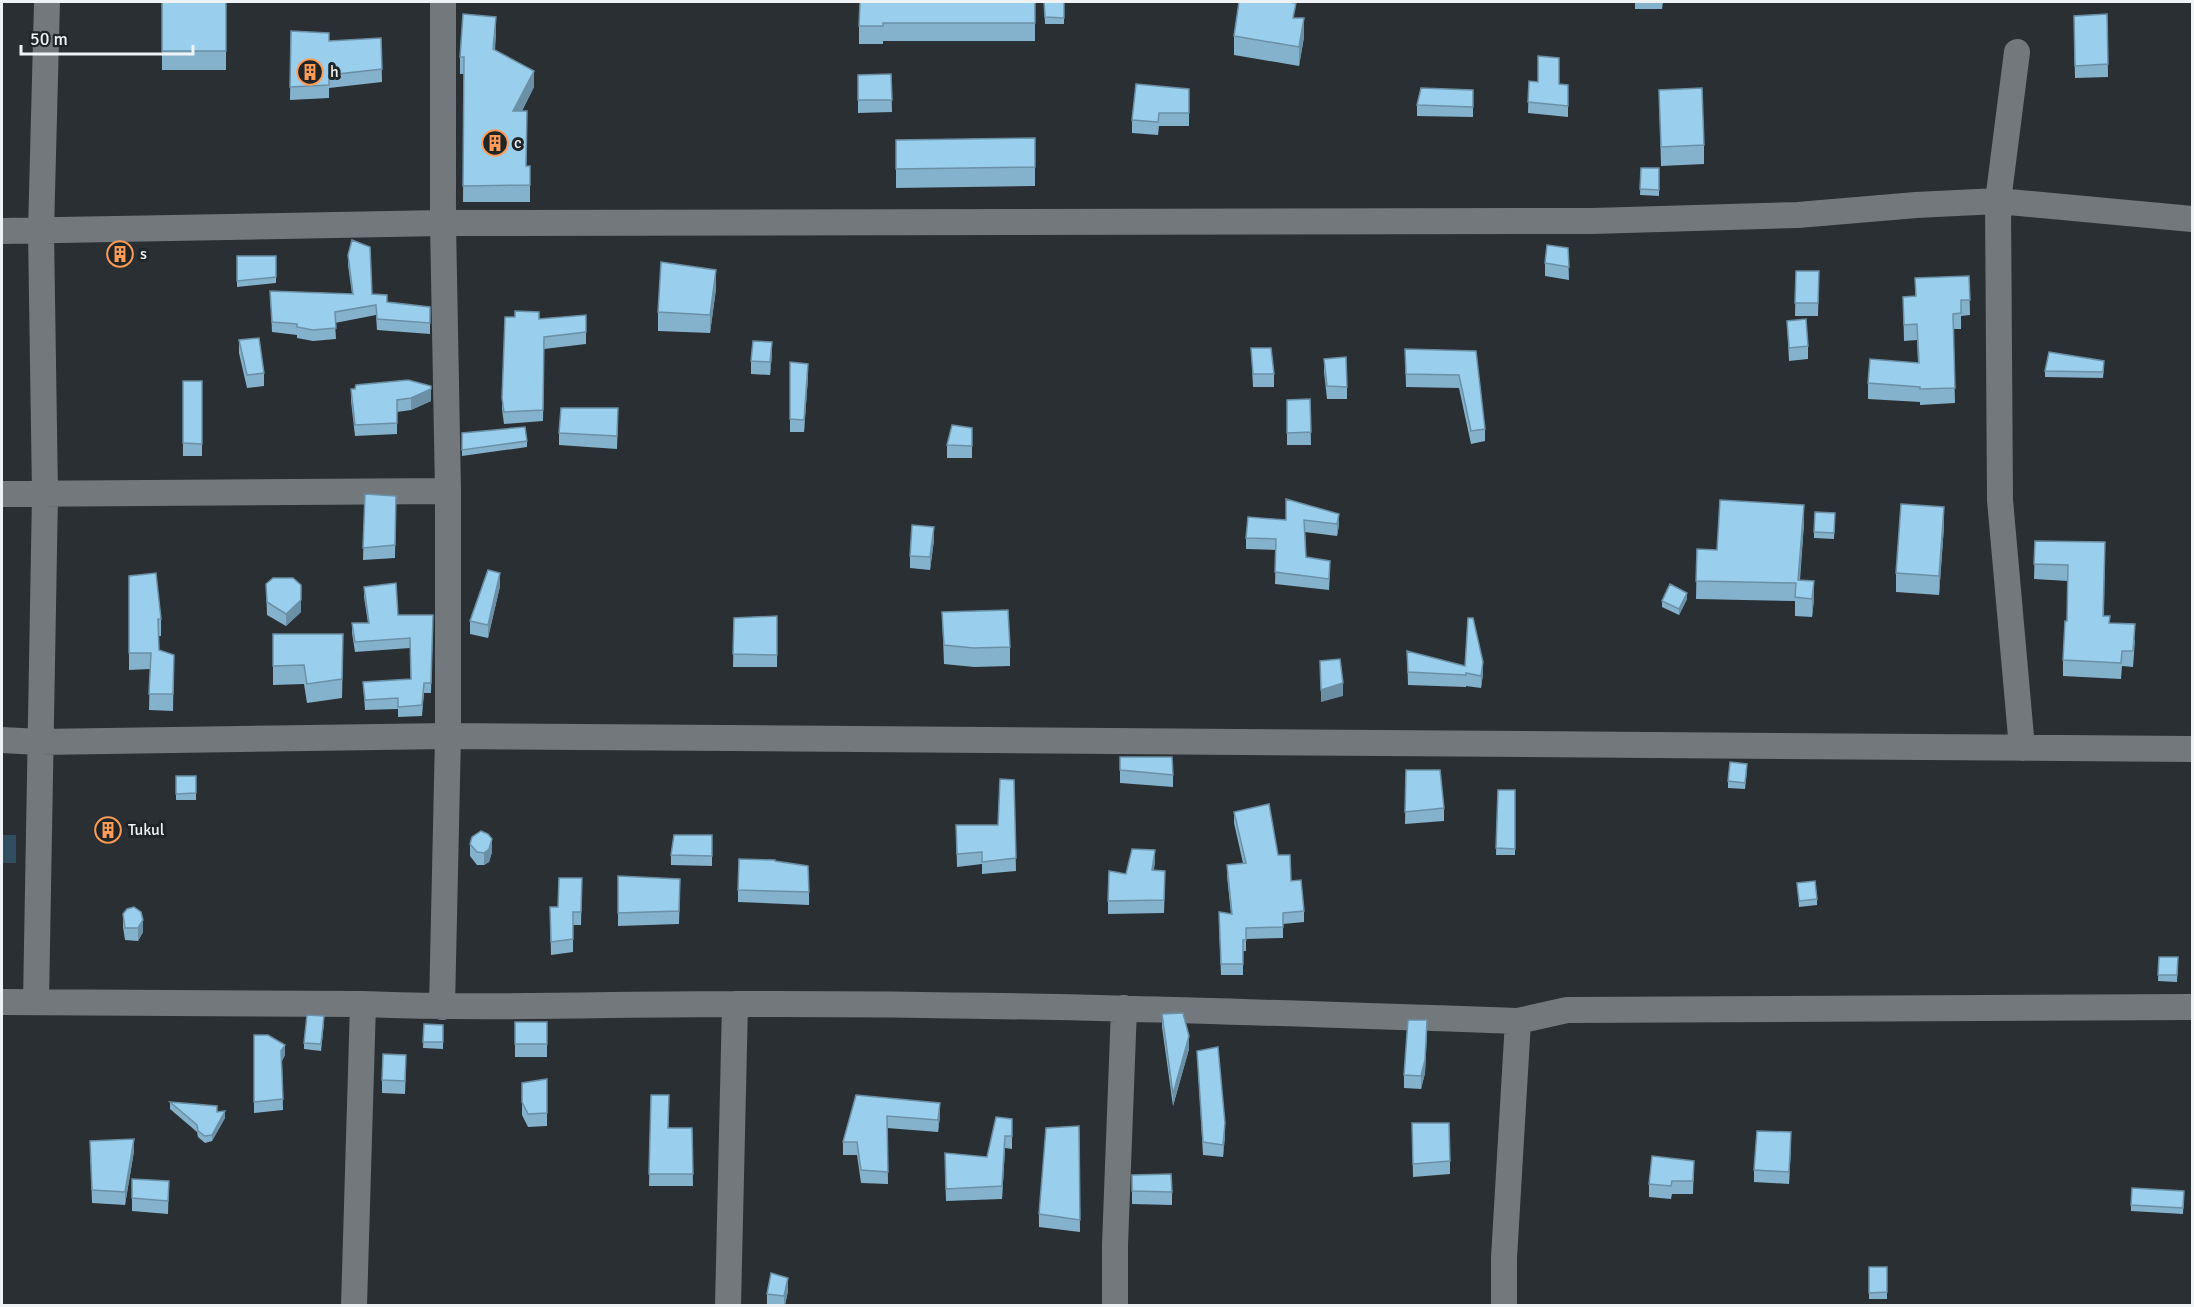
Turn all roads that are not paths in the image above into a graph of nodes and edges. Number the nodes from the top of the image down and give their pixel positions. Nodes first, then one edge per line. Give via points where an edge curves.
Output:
1 (47, 2) edge
2 (442, 2) edge
3 (2017, 52) dead end
4 (1998, 201) junction
5 (2193, 219) edge
6 (443, 223) junction
7 (2, 231) edge
8 (41, 231) junction
9 (448, 491) junction
10 (2, 494) edge
11 (45, 494) junction
12 (448, 736) junction
13 (2, 740) edge
14 (40, 742) junction
15 (2022, 748) junction
16 (2193, 749) edge
17 (2, 1002) edge
18 (36, 1002) junction
19 (363, 1004) junction
20 (735, 1004) junction
21 (442, 1007) junction
22 (2193, 1007) edge
23 (1124, 1008) junction
24 (1518, 1021) junction
25 (354, 1305) edge
26 (728, 1305) edge
27 (1115, 1305) edge
28 (1504, 1305) edge

1 - 8 street
2 - 6 street
3 - 4 street
4 - 5 street
4 - 6 street via 1798,215 1592,221
4 - 15 street via 2000,500
6 - 8 street
6 - 9 street
7 - 8 street
8 - 11 street
9 - 11 street
9 - 12 street
10 - 11 street
11 - 14 street
12 - 14 street
12 - 15 street
12 - 21 street
13 - 14 street
14 - 18 street
15 - 16 street
17 - 18 street
18 - 19 street
19 - 21 street
19 - 25 street
20 - 21 street
20 - 23 street
20 - 26 street
22 - 24 street via 1567,1010
23 - 24 street
23 - 27 street
24 - 28 street

